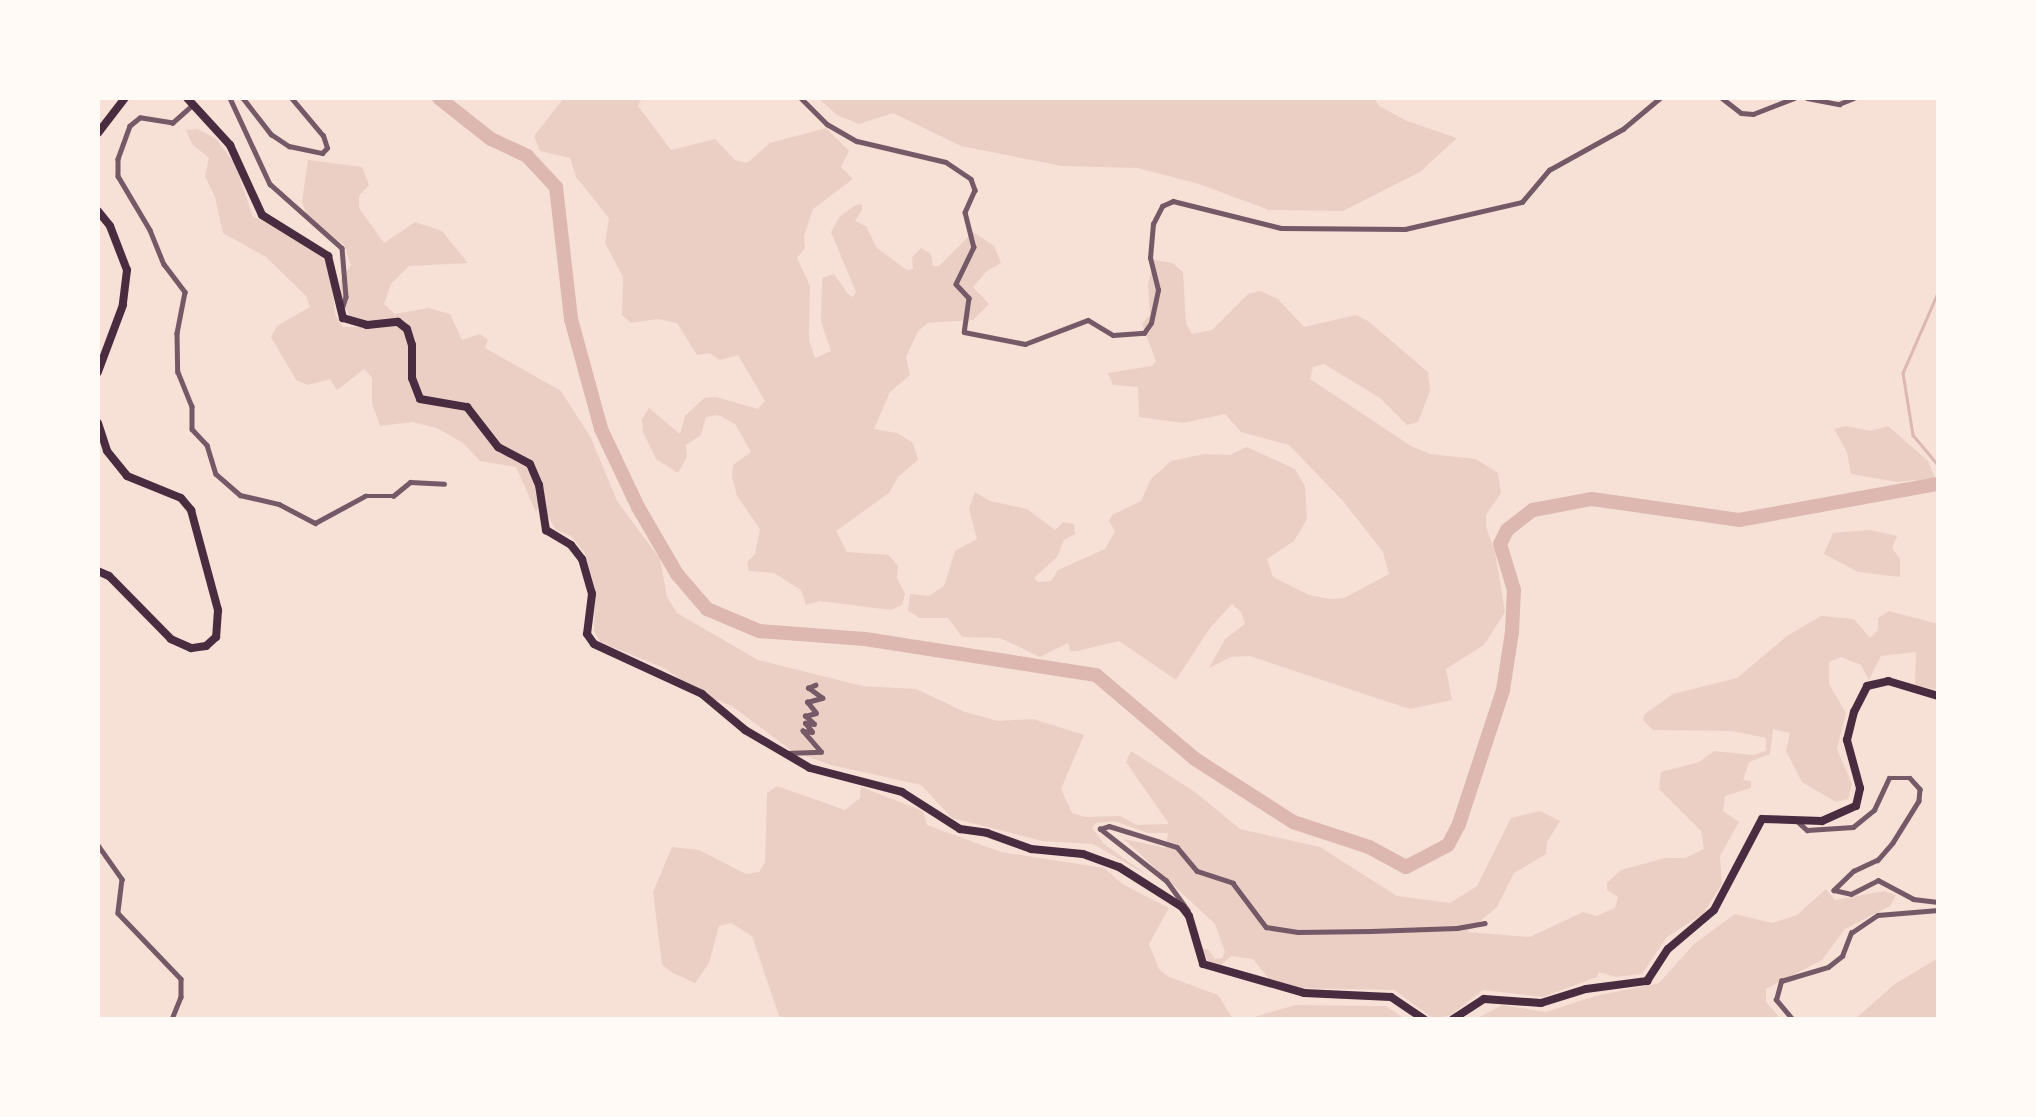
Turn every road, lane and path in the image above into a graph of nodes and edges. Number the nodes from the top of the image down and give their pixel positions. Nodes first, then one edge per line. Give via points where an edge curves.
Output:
1 (125, 98) edge
2 (187, 98) edge
3 (230, 98) edge
4 (243, 98) edge
5 (291, 98) edge
6 (801, 98) edge
7 (1660, 98) edge
8 (1721, 98) edge
9 (1794, 98) edge
10 (1807, 98) edge
11 (1854, 98) edge
12 (194, 105) junction
13 (98, 133) edge
14 (98, 211) edge
15 (340, 313) junction
16 (98, 372) edge
17 (98, 424) edge
18 (444, 484) dead end
19 (98, 570) edge
20 (815, 685) dead end
21 (1938, 696) edge
22 (785, 753) junction
23 (1795, 819) junction
24 (98, 845) edge
25 (1938, 902) edge
26 (1938, 910) edge
27 (1189, 915) junction
28 (1485, 923) dead end
29 (172, 1019) edge
30 (1424, 1019) edge
31 (1453, 1019) edge
32 (1793, 1019) edge

1 - 13 highway
2 - 12 highway
3 - 15 street via 270,184 342,248 346,297
4 - 5 street via 271,134 301,150 322,153 327,148 323,136
6 - 7 street via 827,124 857,141 946,162 971,179 975,190 965,212 974,247 956,284 969,298 964,332 1025,344 1088,320 1113,335 1144,333 1151,323 1158,290 1150,257 1153,224 1162,206 1172,201 1280,228 1405,229 1522,202 1549,170 1623,129
8 - 9 street via 1741,113 1753,114
10 - 11 street via 1839,104
12 - 15 highway via 230,145 262,215 328,256 336,274
12 - 18 street via 173,123 141,118 130,126 118,159 118,176 164,264 185,292 177,333 178,372 192,406 192,429 207,445 216,474 240,495 279,504 315,523 365,496 393,496 410,482
14 - 16 highway via 110,226 127,270 123,305
15 - 22 highway via 367,325 398,322 407,329 412,378 420,399 467,407 498,447 530,464 539,485 546,530 571,545 582,559 593,593 587,634 594,644 702,694 745,730
17 - 19 highway via 107,451 127,476 181,498 191,510 218,610 216,637 206,646 191,648 171,639
20 - 22 street via 808,688 822,698 807,702 816,713 805,716 814,724 804,723 812,732 803,731 821,752
21 - 23 highway via 1888,681 1867,686 1847,740 1860,788 1856,806 1822,821
22 - 27 highway via 810,768 902,792 960,829 1031,849 1083,854 1119,867
23 - 25 street via 1807,830 1853,827 1874,810 1889,778 1910,778 1920,789 1919,801 1894,843 1878,860 1854,871 1834,890 1851,894 1878,880 1913,899
23 - 31 highway via 1762,819 1714,911 1668,949 1647,981 1586,989 1541,1003 1484,999
24 - 29 street via 122,879 118,913 181,979 181,997
26 - 32 street via 1878,915 1852,933 1842,956 1828,967 1782,981 1776,1000
27 - 28 street via 1184,901 1166,881 1100,829 1110,826 1177,847 1197,871 1233,883 1266,927 1298,932 1371,931 1457,929
27 - 30 highway via 1203,964 1304,993 1391,997

